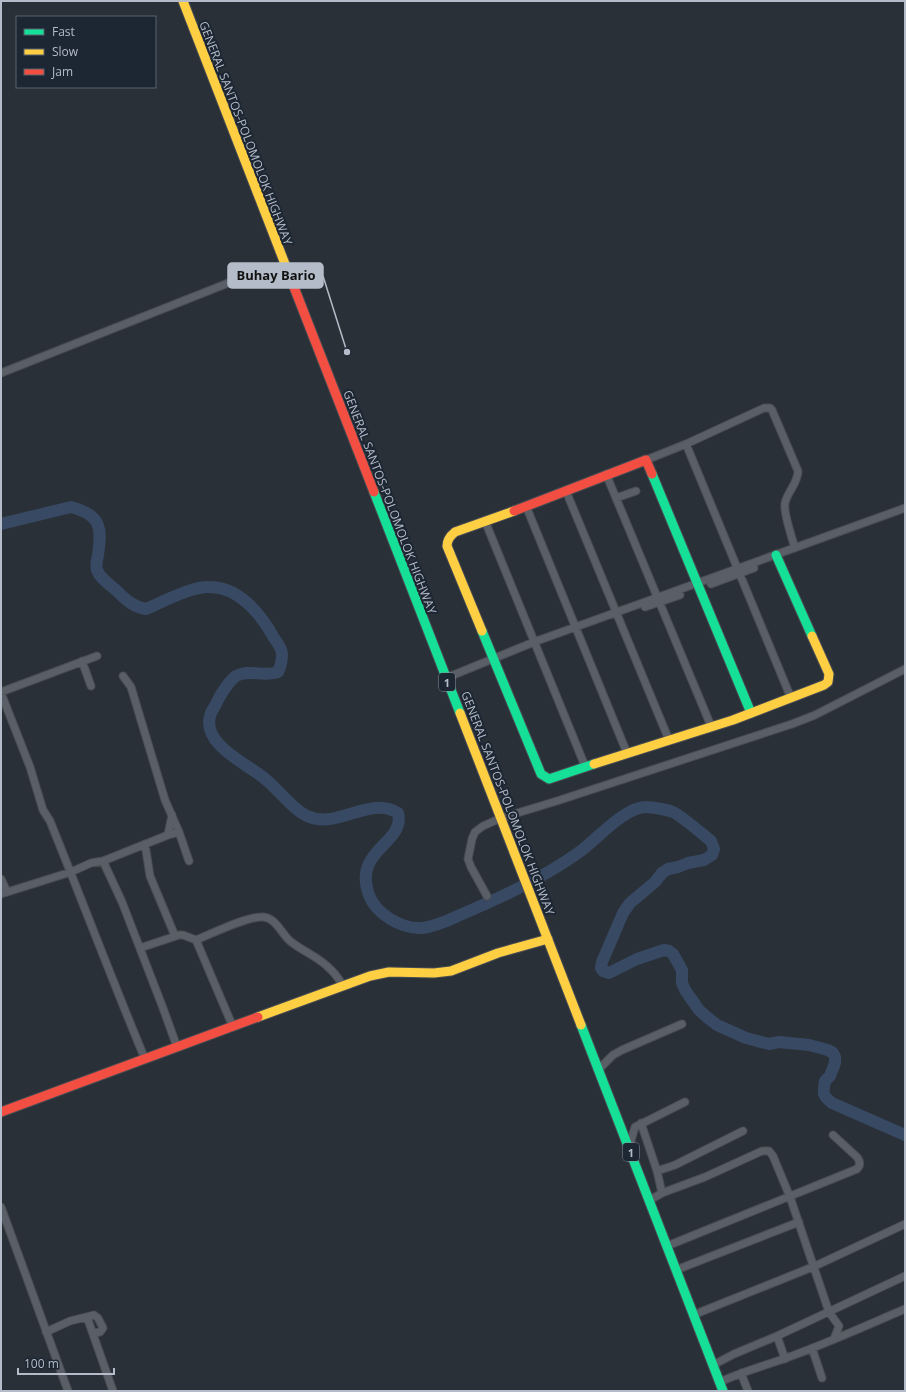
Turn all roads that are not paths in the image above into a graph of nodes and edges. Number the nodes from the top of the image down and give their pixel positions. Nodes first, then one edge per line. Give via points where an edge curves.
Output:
1 (183, 1) edge
2 (288, 274) junction
3 (1, 373) edge
4 (686, 444) junction
5 (646, 460) junction
6 (606, 474) junction
7 (636, 490) dead end
8 (566, 491) junction
9 (616, 498) junction
10 (526, 506) junction
11 (905, 508) edge
12 (900, 512) edge
13 (485, 522) junction
14 (821, 540) junction
15 (795, 548) junction
16 (777, 557) junction
17 (739, 571) junction
18 (698, 586) junction
19 (658, 601) junction
20 (617, 614) junction
21 (577, 629) junction
22 (535, 644) junction
23 (97, 656) dead end
24 (491, 660) junction
25 (82, 661) junction
26 (905, 669) edge
27 (123, 676) dead end
28 (446, 678) junction
29 (91, 686) dead end
30 (1, 692) edge
31 (791, 698) junction
32 (751, 713) junction
33 (710, 726) junction
34 (669, 740) junction
35 (627, 753) junction
36 (585, 766) junction
37 (172, 815) junction
38 (500, 818) junction
39 (179, 832) junction
40 (168, 835) junction
41 (145, 844) junction
42 (103, 861) junction
43 (188, 861) dead end
44 (71, 872) junction
45 (1, 879) edge
46 (4, 893) edge
47 (488, 896) dead end
48 (175, 936) junction
49 (548, 939) junction
50 (196, 940) junction
51 (140, 948) junction
52 (343, 986) junction
53 (682, 1024) dead end
54 (233, 1027) junction
55 (177, 1047) junction
56 (145, 1059) junction
57 (599, 1069) junction
58 (685, 1102) dead end
59 (1, 1112) edge
60 (641, 1123) junction
61 (743, 1130) dead end
62 (833, 1136) dead end
63 (629, 1147) junction
64 (657, 1171) junction
65 (662, 1193) junction
66 (790, 1197) junction
67 (650, 1200) junction
68 (1, 1207) edge
69 (799, 1222) junction
70 (905, 1224) edge
71 (667, 1246) junction
72 (814, 1266) junction
73 (676, 1270) junction
74 (905, 1276) edge
75 (905, 1309) edge
76 (829, 1312) junction
77 (693, 1315) junction
78 (87, 1317) junction
79 (46, 1332) junction
80 (94, 1333) junction
81 (777, 1336) junction
82 (834, 1339) junction
83 (812, 1348) junction
84 (785, 1358) junction
85 (713, 1365) junction
86 (741, 1372) junction
87 (822, 1378) dead end
88 (720, 1382) junction
89 (68, 1391) edge
90 (113, 1391) edge
91 (723, 1391) edge
92 (748, 1391) edge

1 - 2 main road, GENERAL SANTOS-POLOMOLOK HIGHWAY / 1
2 - 3 street via 263,271 250,274
2 - 28 main road, GENERAL SANTOS-POLOMOLOK HIGHWAY / 1
4 - 5 street
4 - 15 street via 764,408 770,408 798,471 785,506
4 - 17 street
5 - 6 main road
5 - 18 main road
6 - 8 main road
6 - 9 street
7 - 9 street
8 - 10 main road
8 - 20 street
9 - 19 street
10 - 13 main road
10 - 21 street
11 - 12 street
12 - 14 street
13 - 22 street
13 - 24 main road via 451,534 447,546
14 - 15 street
14 - 16 street
15 - 16 street
16 - 17 street
16 - 31 main road via 829,674 828,682 824,685
17 - 18 street
17 - 31 street
18 - 19 street
18 - 32 main road
19 - 20 street
19 - 33 street
20 - 21 street
20 - 34 street
21 - 22 street
21 - 35 street
22 - 24 street
22 - 36 street
23 - 25 street
24 - 28 street
24 - 36 main road via 544,778 549,779
25 - 29 street
25 - 30 street
26 - 38 street via 792,724
27 - 37 street via 131,687
28 - 38 main road, GENERAL SANTOS-POLOMOLOK HIGHWAY / 1
30 - 44 street via 44,810
31 - 32 main road
32 - 33 main road
33 - 34 main road
34 - 35 main road
35 - 36 main road
37 - 39 street
37 - 40 street
38 - 47 street via 476,832 469,850 468,859 471,867
38 - 49 main road, GENERAL SANTOS-POLOMOLOK HIGHWAY / 1
39 - 40 street
39 - 43 street
40 - 41 street
41 - 42 street
41 - 48 street via 150,876
42 - 44 street via 91,863
42 - 51 street
44 - 46 street
44 - 56 street
45 - 46 street
48 - 50 street via 183,935
48 - 51 street
49 - 52 main road via 498,952 451,971 389,972
49 - 57 main road, GENERAL SANTOS-POLOMOLOK HIGHWAY / 1
50 - 52 street via 224,928 257,917 265,917 290,940 330,968
50 - 54 street
51 - 55 street
52 - 54 main road
53 - 57 street via 622,1050
54 - 55 main road
55 - 56 main road
56 - 59 main road
57 - 63 main road, GENERAL SANTOS-POLOMOLOK HIGHWAY / 1
58 - 60 street
60 - 63 street via 635,1127
60 - 64 street
61 - 64 street via 675,1165
62 - 66 street via 857,1157 860,1161 859,1167
63 - 67 main road, GENERAL SANTOS-POLOMOLOK HIGHWAY / 1
64 - 65 street
65 - 66 street via 766,1150 773,1156
65 - 67 street
66 - 69 street
66 - 71 street
67 - 71 main road, GENERAL SANTOS-POLOMOLOK HIGHWAY / 1
68 - 79 street
69 - 72 street
69 - 73 street
70 - 72 street
71 - 73 main road, GENERAL SANTOS-POLOMOLOK HIGHWAY / 1
72 - 76 street
72 - 77 street
73 - 77 main road, GENERAL SANTOS-POLOMOLOK HIGHWAY / 1
74 - 76 street
75 - 82 street
76 - 81 street
76 - 82 street via 839,1326
77 - 85 main road, GENERAL SANTOS-POLOMOLOK HIGHWAY / 1
78 - 79 street via 70,1321
78 - 80 street
78 - 80 street via 96,1316 103,1327
79 - 89 street
80 - 90 street
81 - 84 street
81 - 85 street
82 - 83 street
83 - 84 street
83 - 87 street
84 - 86 street
85 - 88 main road, GENERAL SANTOS-POLOMOLOK HIGHWAY / 1
86 - 88 street
86 - 92 street
88 - 91 main road, GENERAL SANTOS-POLOMOLOK HIGHWAY / 1

